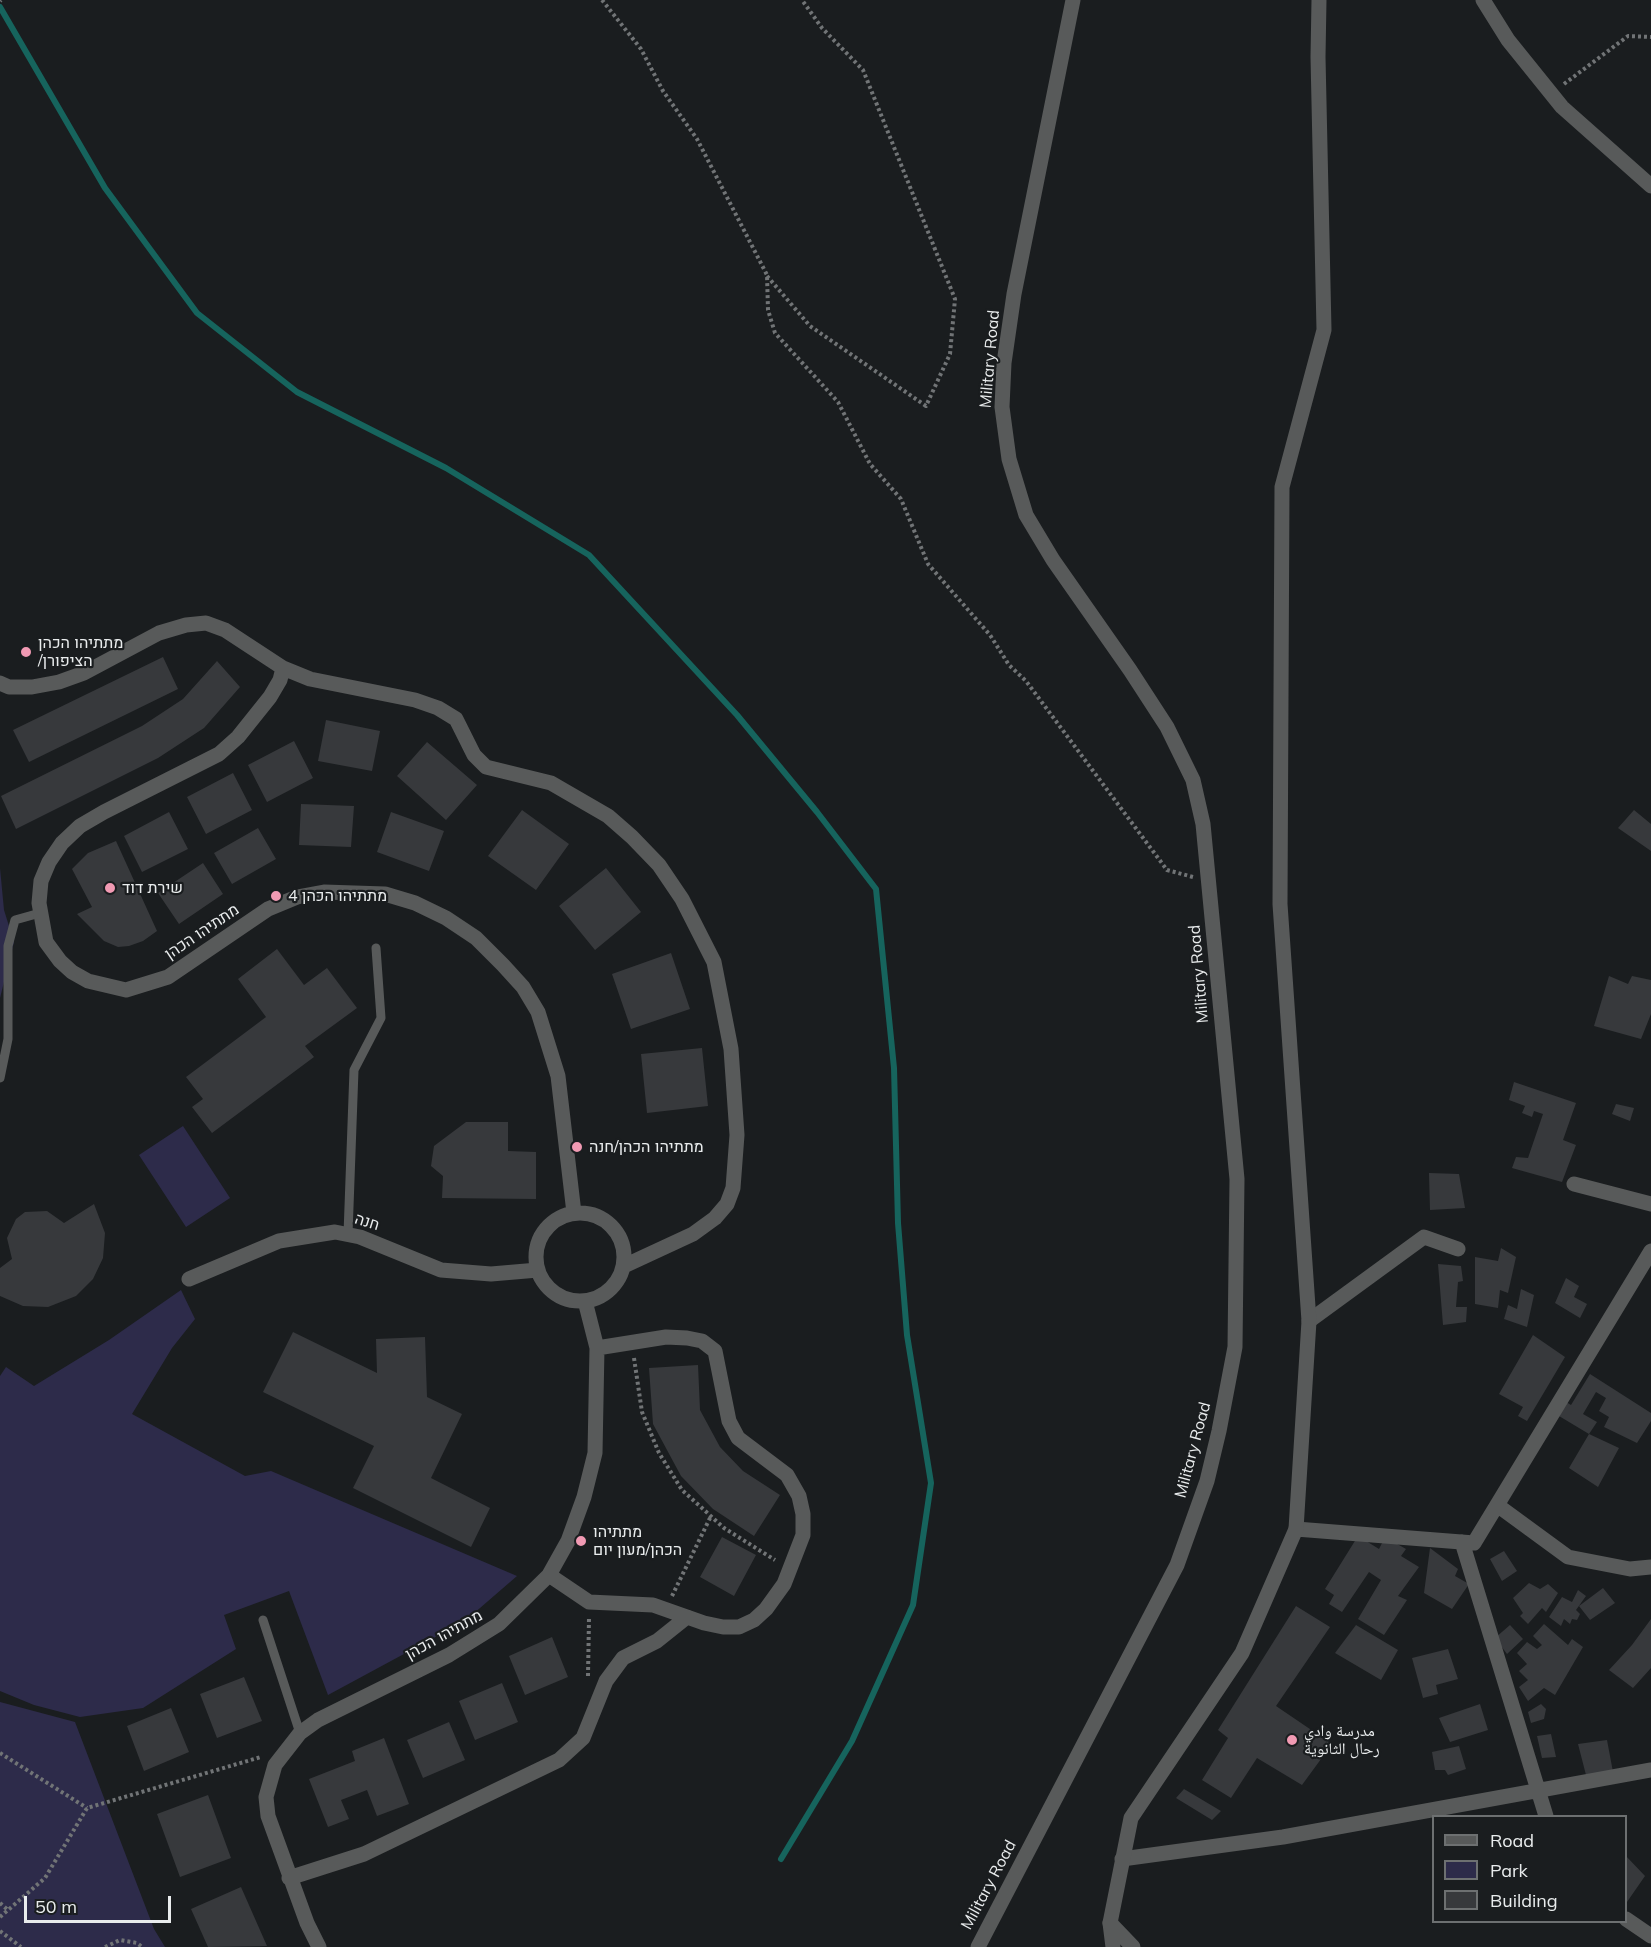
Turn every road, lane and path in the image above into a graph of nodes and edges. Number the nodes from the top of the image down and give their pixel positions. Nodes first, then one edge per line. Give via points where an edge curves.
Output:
1 (602, 0) edge
2 (802, 0) edge
3 (1073, 0) edge
4 (1319, 0) edge
5 (1483, 0) edge
6 (1651, 37) edge
7 (1552, 94) junction
8 (1651, 186) edge
9 (767, 275) junction
10 (283, 668) junction
11 (0, 684) edge
12 (1209, 882) junction
13 (40, 912) junction
14 (376, 948) dead end
15 (0, 1078) edge
16 (1574, 1184) dead end
17 (1651, 1204) edge
18 (574, 1214) junction
19 (348, 1234) junction
20 (1458, 1250) dead end
21 (1651, 1251) edge
22 (624, 1266) junction
23 (538, 1270) junction
24 (189, 1279) dead end
25 (585, 1301) junction
26 (1309, 1321) junction
27 (632, 1343) junction
28 (597, 1348) junction
29 (1497, 1505) junction
30 (711, 1516) junction
31 (1296, 1529) junction
32 (1462, 1542) junction
33 (1651, 1567) edge
34 (791, 1570) junction
35 (549, 1575) junction
36 (589, 1602) junction
37 (665, 1610) junction
38 (687, 1617) junction
39 (263, 1620) dead end
40 (588, 1680) dead end
41 (300, 1733) junction
42 (284, 1750) junction
43 (0, 1753) edge
44 (1651, 1770) edge
45 (1539, 1792) junction
46 (87, 1808) junction
47 (1546, 1815) edge
48 (1122, 1859) junction
49 (289, 1878) junction
50 (0, 1903) edge
51 (8, 1910) junction
52 (0, 1917) edge
53 (1627, 1920) edge
54 (1110, 1923) junction
55 (0, 1931) edge
56 (1651, 1936) edge
57 (21, 1947) edge
58 (105, 1947) edge
59 (142, 1947) edge
60 (319, 1947) edge
61 (978, 1947) edge
62 (1113, 1947) edge
63 (1133, 1947) edge

1 - 9 path via 641,49 697,139
2 - 9 path via 822,28 862,70 955,299 950,354 926,406 810,326
3 - 12 street, Military Road via 1006,351 1002,407 1009,459 1026,515 1167,727 1193,780 1203,824
4 - 26 street via 1324,330 1282,487 1280,904
5 - 7 street via 1508,40
6 - 7 path via 1628,36
7 - 8 street
9 - 12 path via 768,310 775,333 838,402 870,464 901,499 928,564 1026,681 1167,870
10 - 11 street via 225,630 206,623 159,633 59,682 32,687
10 - 13 street, מתתיהו הכהן via 270,697 219,754 80,826 49,862 41,881
10 - 22 street via 310,679 415,700 456,719 474,755 486,767 551,783 608,816 659,866 699,928 714,962 731,1049 737,1135 733,1188 727,1204 715,1218 693,1234
12 - 61 street, Military Road via 1237,1179 1235,1347 1219,1431 1177,1565
13 - 15 lane via 15,920 8,946 8,1039
13 - 18 street, מתתיהו הכהן via 46,942 60,961 87,981 126,990 168,977 268,909 297,897 324,892 385,894 446,918 476,938 503,964 538,1012 558,1076
14 - 19 lane via 381,1018 354,1070
16 - 17 street
18 - 22 street via 593,1215 606,1221 620,1238
18 - 23 street via 559,1218 547,1229 538,1249
19 - 23 street, חנה via 441,1270 490,1274
19 - 24 street, חנה via 335,1232 279,1241
20 - 26 street via 1424,1237
21 - 29 street
22 - 25 street via 616,1283 600,1297
23 - 25 street via 557,1295
25 - 28 street, מתתיהו הכהן
26 - 31 street
27 - 28 street
27 - 30 path via 642,1412 658,1453 682,1490
27 - 34 street via 687,1338 702,1341 715,1351 729,1421 738,1438 787,1475 799,1496 803,1535
28 - 35 street, מתתיהו הכהן via 595,1453 568,1541
29 - 32 street via 1474,1543
29 - 33 street via 1568,1557 1629,1569
30 - 34 path
30 - 37 path
31 - 32 street
31 - 48 street via 1242,1653 1131,1818
32 - 45 street
34 - 38 street via 766,1609 740,1627 723,1627
35 - 36 street
35 - 41 street, מתתיהו הכהן via 500,1624
36 - 37 street via 653,1605
36 - 40 path
37 - 38 street
38 - 49 street via 657,1641 623,1658 606,1680 583,1738 559,1761 364,1854
39 - 41 lane
41 - 42 street, מתתיהו הכהן
42 - 46 path
42 - 49 street, מתתיהו הכהן via 266,1797 272,1832
43 - 46 path
44 - 45 street
45 - 47 street
45 - 48 street via 1283,1837
46 - 51 path via 45,1878
48 - 54 street
49 - 60 street, מתתיהו הכהן
50 - 51 path
51 - 52 path
53 - 56 street
54 - 62 street
54 - 63 street
55 - 57 path
58 - 59 path via 120,1940

